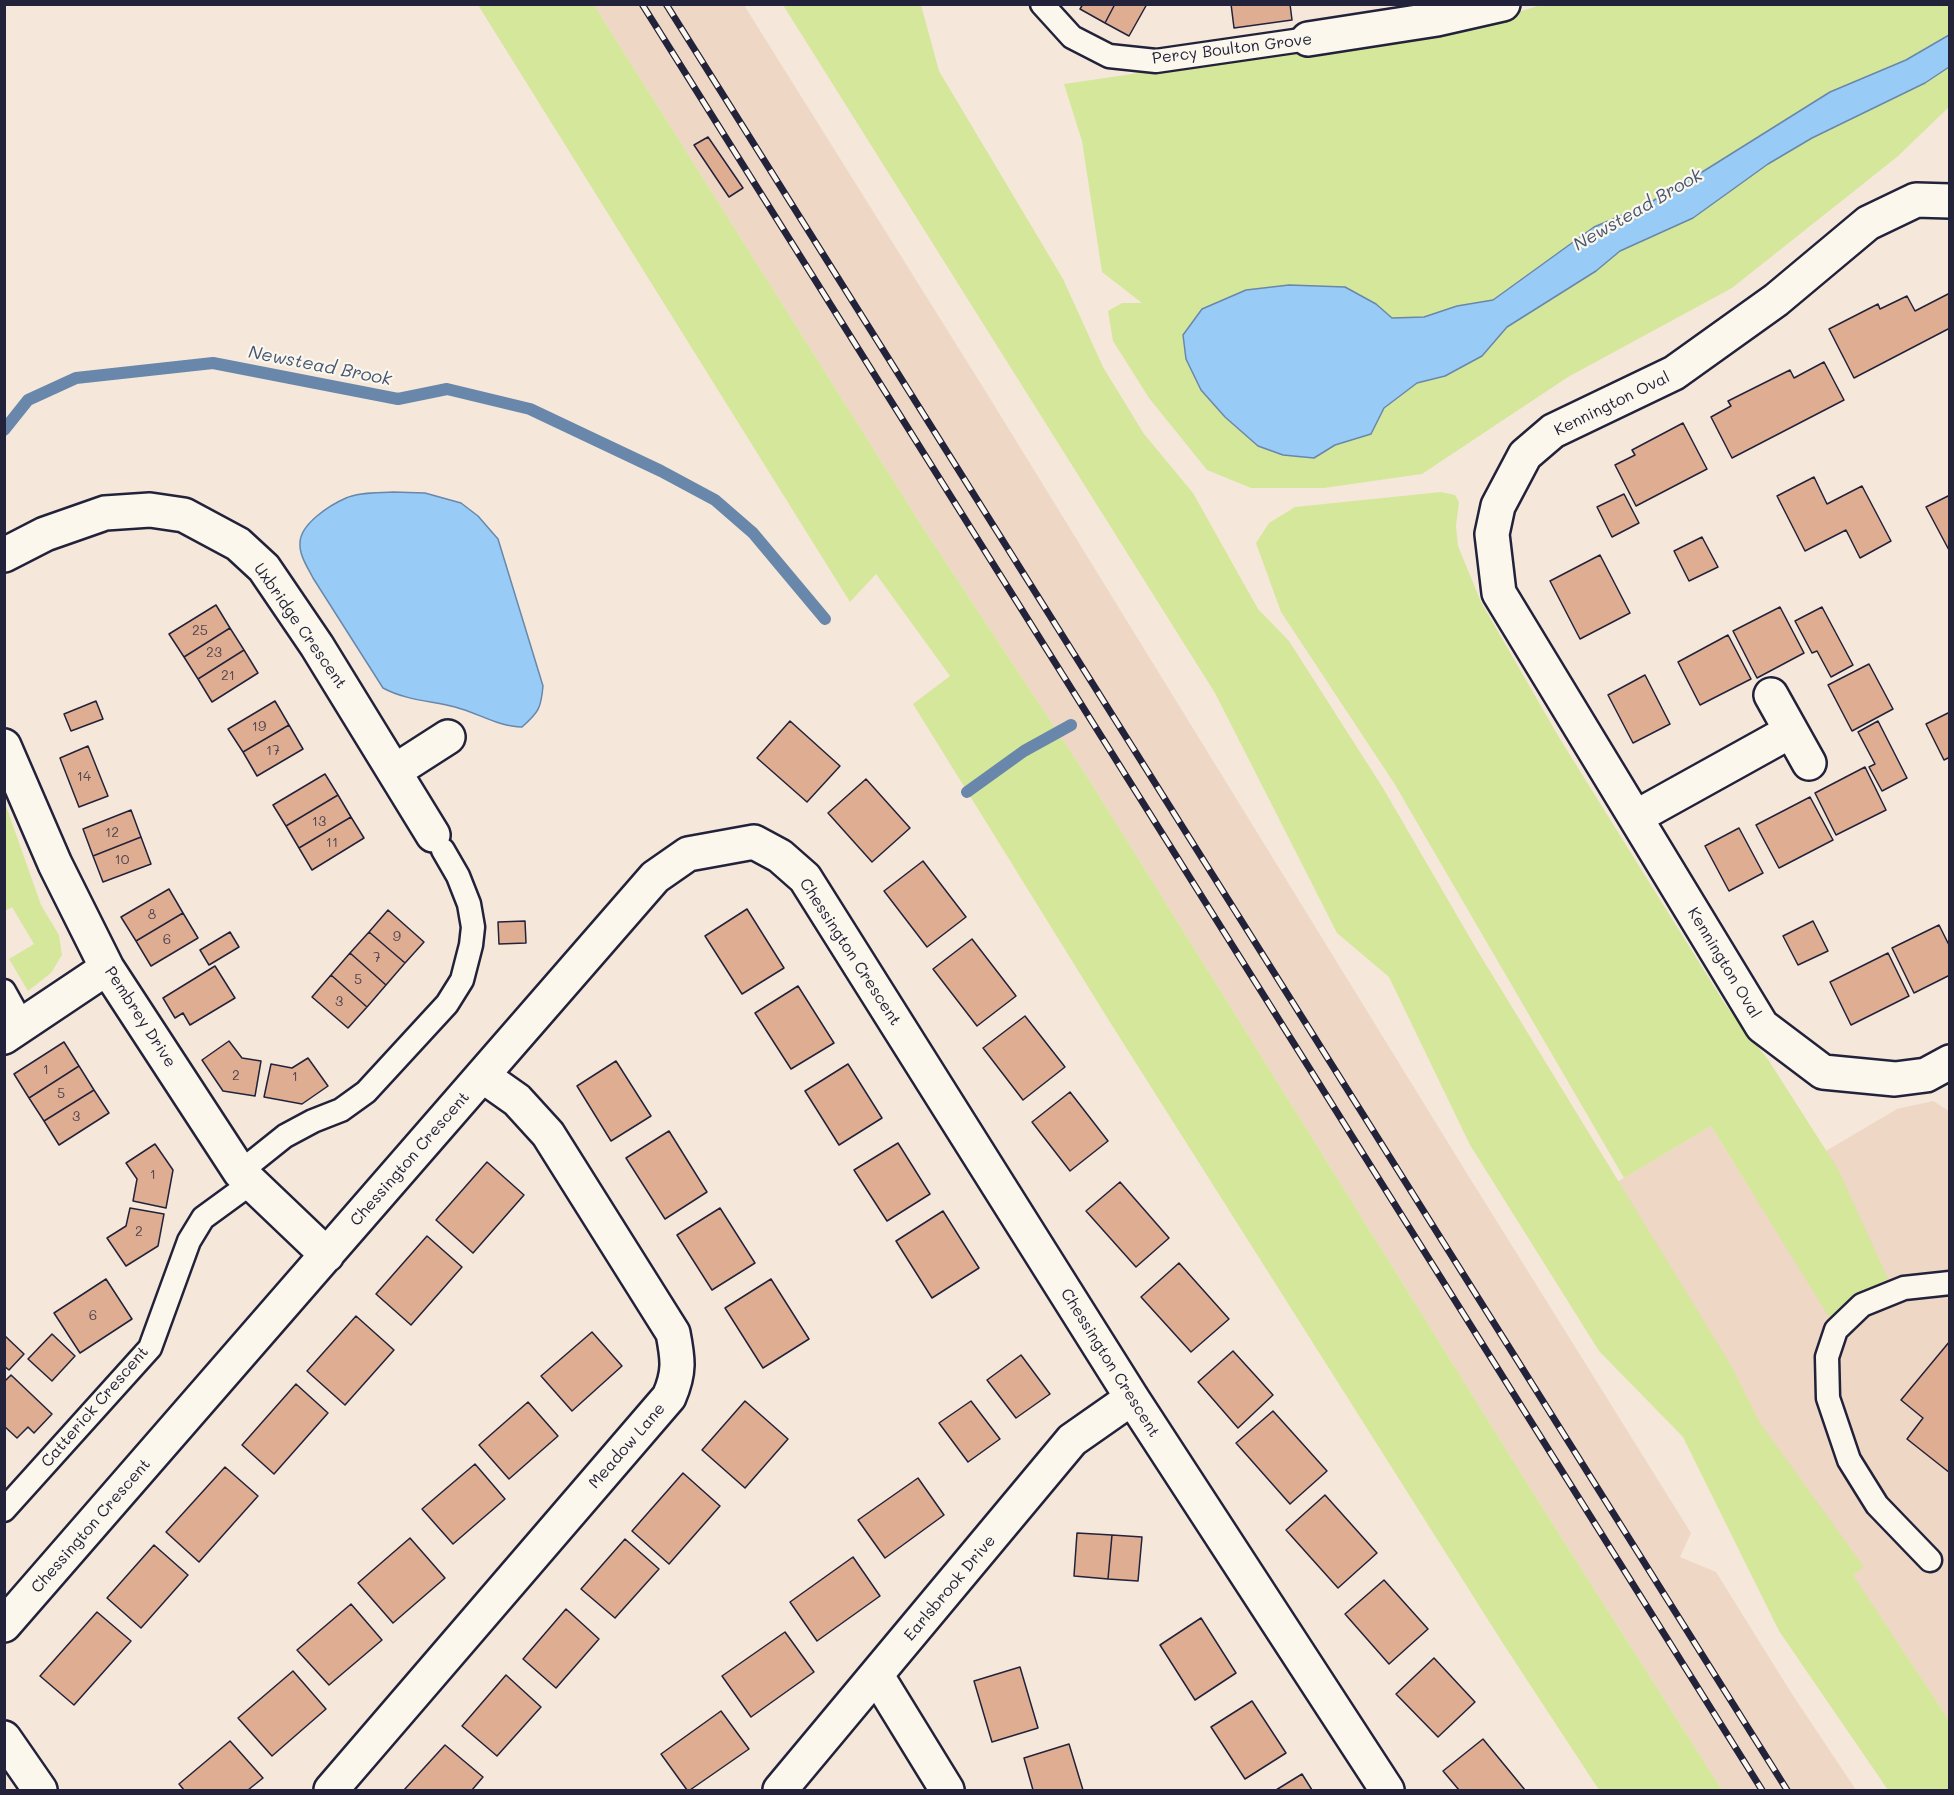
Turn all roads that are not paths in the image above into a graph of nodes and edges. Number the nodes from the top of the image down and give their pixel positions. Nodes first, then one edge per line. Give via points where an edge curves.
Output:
1 (1042, 4) edge
2 (1503, 4) edge
3 (1366, 17) edge
4 (1308, 39) joint
5 (1950, 201) edge
6 (4, 555) edge
7 (1771, 695) dead end
8 (1791, 731) junction
9 (448, 737) dead end
10 (4, 746) edge
11 (1809, 763) dead end
12 (395, 771) junction
13 (1636, 817) junction
14 (438, 842) joint
15 (107, 968) junction
16 (4, 991) edge
17 (14, 1031) edge
18 (1950, 1062) edge
19 (483, 1076) junction
20 (245, 1178) junction
21 (327, 1255) junction
22 (1950, 1283) edge
23 (1132, 1398) junction
24 (4, 1510) edge
25 (1930, 1560) dead end
26 (4, 1625) edge
27 (877, 1676) junction
28 (4, 1738) edge
29 (40, 1791) edge
30 (331, 1791) edge
31 (780, 1791) edge
32 (947, 1791) edge
33 (1387, 1791) edge

1 - 4 lane, Percy Boulton Grove via 1072,37 1109,56 1156,61
2 - 3 street, Percy Boulton Grove via 1437,19
3 - 4 street, Percy Boulton Grove
5 - 13 street, Kennington Oval via 1916,200 1868,223 1776,300 1674,373 1553,431 1525,455 1506,488 1492,534 1499,593
6 - 12 street, Uxbridge Crescent via 45,534 105,513 150,510 184,514 215,530 238,544 264,568
7 - 8 street
8 - 11 street
8 - 13 street
9 - 12 street
10 - 15 street, Pembrey Drive via 55,864
12 - 14 street, Uxbridge Crescent
13 - 18 street, Kennington Oval via 1762,1026 1823,1072 1895,1079 1926,1075
14 - 20 lane, Uxbridge Crescent via 469,904 471,945 462,980 447,1004 366,1092 340,1110 285,1136
15 - 17 street
15 - 20 street, Pembrey Drive
16 - 17 lane
19 - 21 street, Chessington Crescent
19 - 23 street, Chessington Crescent via 655,877 688,854 754,843 780,856 806,878
19 - 30 street, Meadow Lane via 517,1100 548,1134 672,1333 678,1362 675,1382 669,1397
20 - 21 street, Pembrey Drive
20 - 24 lane, Catterick Crescent via 203,1218 189,1241 150,1348
21 - 26 street, Chessington Crescent
22 - 25 lane via 1904,1288 1862,1305 1836,1330 1827,1357 1828,1398 1849,1460 1877,1505
23 - 27 street, Earlsbrook Drive via 1072,1440
23 - 33 street, Chessington Crescent
27 - 31 street, Earlsbrook Drive
27 - 32 street
28 - 29 street

